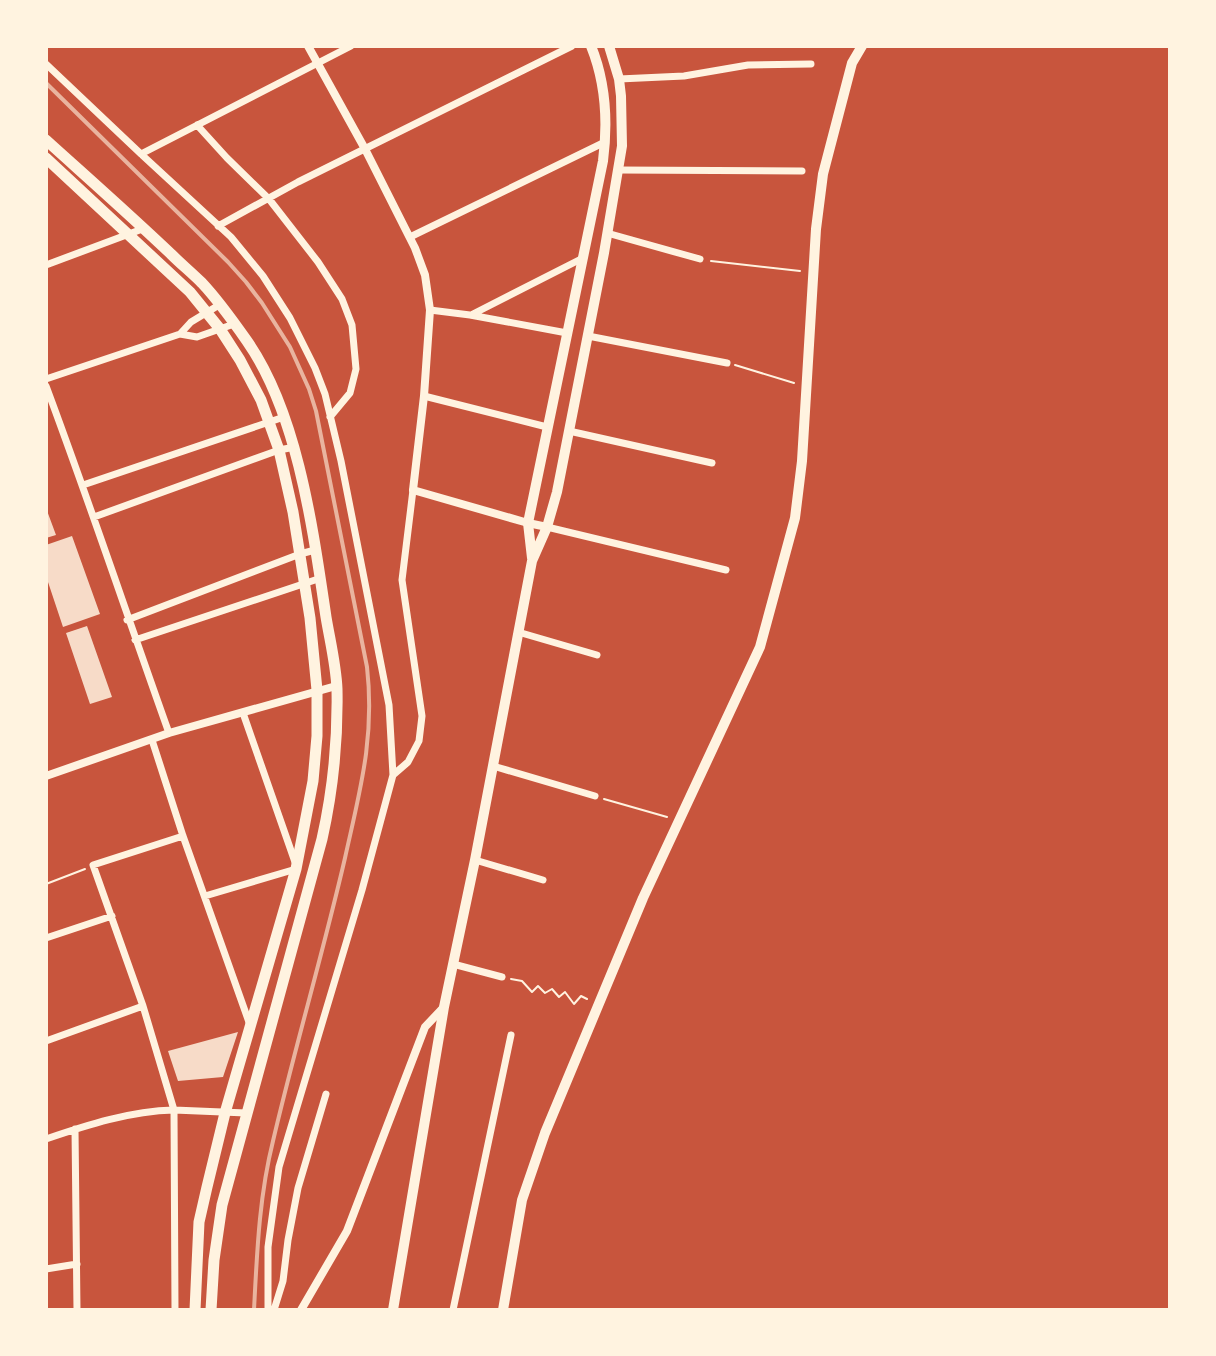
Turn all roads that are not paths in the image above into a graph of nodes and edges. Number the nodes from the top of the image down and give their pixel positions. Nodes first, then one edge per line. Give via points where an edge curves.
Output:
1 (308, 46) edge
2 (351, 46) edge
3 (572, 46) edge
4 (591, 46) edge
5 (609, 46) edge
6 (862, 46) edge
7 (46, 64) edge
8 (317, 64) junction
9 (811, 64) dead end
10 (619, 79) junction
11 (197, 125) junction
12 (46, 140) edge
13 (606, 142) junction
14 (365, 149) junction
15 (141, 154) junction
16 (46, 158) edge
17 (618, 170) junction
18 (802, 171) dead end
19 (269, 199) junction
20 (218, 226) junction
21 (145, 228) junction
22 (607, 233) junction
23 (129, 236) junction
24 (410, 237) junction
25 (583, 258) junction
26 (700, 259) road end
27 (46, 265) edge
28 (219, 305) junction
29 (430, 310) junction
30 (208, 313) junction
31 (470, 315) junction
32 (234, 324) junction
33 (220, 329) junction
34 (567, 333) junction
35 (180, 334) junction
36 (588, 336) junction
37 (727, 363) road end
38 (46, 379) edge
39 (46, 386) edge
40 (424, 396) junction
41 (284, 417) junction
42 (330, 417) junction
43 (269, 422) junction
44 (547, 427) junction
45 (569, 431) junction
46 (295, 447) junction
47 (279, 450) junction
48 (712, 463) dead end
49 (83, 485) junction
50 (413, 490) junction
51 (94, 517) junction
52 (528, 523) junction
53 (547, 527) junction
54 (315, 550) junction
55 (300, 554) junction
56 (532, 561) junction
57 (726, 570) dead end
58 (321, 578) junction
59 (304, 582) junction
60 (127, 620) junction
61 (518, 632) junction
62 (135, 640) junction
63 (597, 655) dead end
64 (336, 686) junction
65 (317, 690) junction
66 (243, 713) junction
67 (169, 733) junction
68 (152, 740) junction
69 (493, 766) junction
70 (393, 775) junction
71 (46, 776) edge
72 (595, 796) road end
73 (183, 836) junction
74 (475, 860) junction
75 (296, 868) junction
76 (543, 880) dead end
77 (205, 896) junction
78 (112, 916) junction
79 (46, 938) edge
80 (453, 964) junction
81 (502, 977) road end
82 (143, 1006) junction
83 (444, 1007) junction
84 (250, 1026) junction
85 (511, 1035) dead end
86 (46, 1041) edge
87 (326, 1094) dead end
88 (174, 1110) junction
89 (225, 1113) junction
90 (246, 1113) junction
91 (75, 1129) junction
92 (46, 1139) edge
93 (77, 1264) junction
94 (46, 1269) edge
95 (395, 1298) junction
96 (77, 1310) edge
97 (175, 1310) edge
98 (195, 1310) edge
99 (211, 1310) edge
100 (271, 1310) edge
101 (301, 1310) edge
102 (393, 1310) edge
103 (400, 1310) edge
104 (453, 1310) edge
105 (503, 1310) edge

1 - 8 street
2 - 8 street
3 - 14 street
4 - 13 main road via 604,93
5 - 10 main road
6 - 105 main road via 852,63 823,174 795,518 760,647 643,898 545,1133 522,1200
7 - 15 street
8 - 11 street
8 - 14 street
9 - 10 street
10 - 17 main road via 623,129
11 - 15 street
11 - 19 street
12 - 21 highway
13 - 24 street
13 - 25 main road
14 - 19 street
14 - 24 street
15 - 20 street
16 - 23 highway
17 - 18 street
17 - 22 main road
19 - 20 street
19 - 42 street via 318,262 352,325 356,369 350,393
20 - 42 street via 248,256 290,318 315,368
21 - 23 street
21 - 28 highway
22 - 26 street
22 - 36 main road
23 - 27 street
23 - 30 highway
24 - 29 street via 425,275
25 - 31 street
25 - 34 main road
28 - 30 street
28 - 32 highway
29 - 31 street
29 - 40 street
30 - 33 highway
30 - 35 street
31 - 34 street
32 - 33 street
32 - 41 highway via 256,356
33 - 35 street via 197,337
33 - 43 highway
34 - 44 main road
35 - 38 street
36 - 37 street
36 - 45 main road
39 - 49 street
40 - 44 street
40 - 50 street
41 - 43 street
41 - 46 highway
42 - 70 street via 389,705
43 - 47 highway
43 - 49 street
44 - 52 main road
45 - 48 street
45 - 53 main road
46 - 47 street
46 - 54 highway
47 - 51 street
47 - 55 highway
49 - 51 street
50 - 52 street
50 - 70 street via 402,580 422,716 419,741 408,762
51 - 60 street
52 - 53 street
52 - 56 main road
53 - 56 main road
53 - 57 street
54 - 55 street
54 - 58 highway
55 - 59 highway
55 - 60 street
56 - 61 main road
58 - 59 street
58 - 64 highway
59 - 62 street
59 - 65 highway
60 - 62 street
61 - 63 street
61 - 69 main road
62 - 67 street
64 - 65 street
64 - 90 highway via 331,801
65 - 66 street
65 - 75 highway via 313,781
66 - 67 street
66 - 75 street
67 - 68 street
68 - 71 street
68 - 73 street
69 - 72 street
69 - 74 main road
70 - 100 street via 279,1167 268,1247
73 - 77 street
73 - 78 street via 93,865
74 - 76 street
74 - 80 main road
75 - 77 street
75 - 84 highway
77 - 84 street
78 - 79 street
78 - 82 street
80 - 81 street
80 - 83 main road
82 - 86 street
82 - 88 street
83 - 95 main road
83 - 101 street via 425,1027 347,1231
84 - 89 highway
85 - 104 street
87 - 100 street via 298,1188 283,1281
88 - 89 street
88 - 91 street
88 - 97 street
89 - 90 street
89 - 98 highway via 199,1222
90 - 99 highway via 222,1205
91 - 92 street
91 - 93 street
93 - 94 street
93 - 96 street
95 - 102 main road
95 - 103 main road

